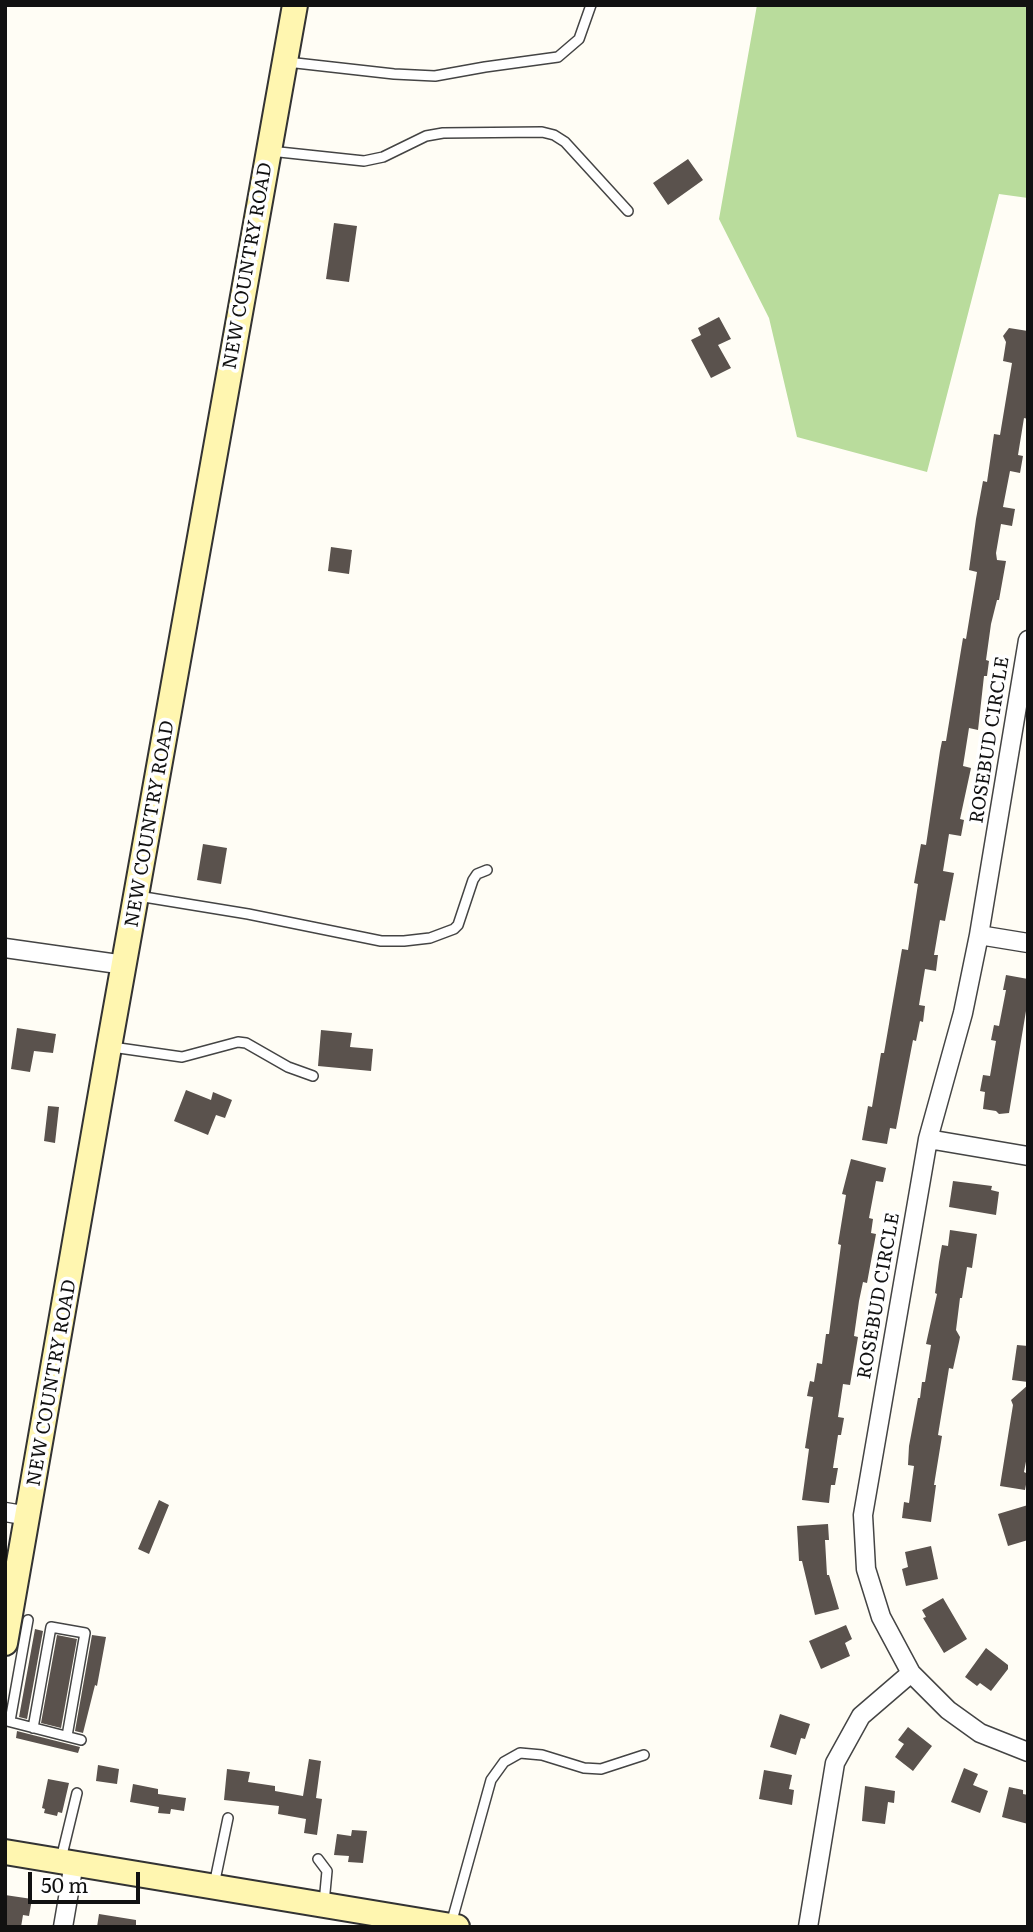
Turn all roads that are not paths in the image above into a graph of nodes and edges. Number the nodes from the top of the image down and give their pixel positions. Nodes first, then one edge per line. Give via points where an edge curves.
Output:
1 (295, 5) edge
2 (591, 5) edge
3 (285, 62) junction
4 (268, 151) junction
5 (628, 211) dead end
6 (1028, 640) edge
7 (1020, 731) edge
8 (487, 870) dead end
9 (137, 896) junction
10 (979, 935) junction
11 (1028, 943) edge
12 (5, 948) edge
13 (125, 965) junction
14 (109, 1047) junction
15 (313, 1076) dead end
16 (928, 1139) junction
17 (1028, 1156) edge
18 (17, 1514) edge
19 (28, 1620) dead end
20 (5, 1643) edge
21 (911, 1674) junction
22 (8, 1721) edge
23 (33, 1728) junction
24 (67, 1736) junction
25 (80, 1740) dead end
26 (1028, 1752) edge
27 (644, 1755) dead end
28 (77, 1793) dead end
29 (228, 1818) dead end
30 (5, 1852) edge
31 (318, 1859) dead end
32 (67, 1862) junction
33 (214, 1886) junction
34 (324, 1905) junction
35 (453, 1926) edge
36 (63, 1927) edge
37 (808, 1927) edge

1 - 3 street, NEW COUNTRY ROAD
2 - 3 lane via 579,39 558,58 435,76
3 - 4 street, NEW COUNTRY ROAD
4 - 5 lane via 364,161 443,133 542,131 565,142
4 - 9 street, NEW COUNTRY ROAD
6 - 7 street, ROSEBUD CIRCLE
7 - 10 street, ROSEBUD CIRCLE
8 - 9 lane via 473,880 454,929 404,941 381,941
9 - 13 street, NEW COUNTRY ROAD
10 - 11 street
10 - 16 street, ROSEBUD CIRCLE
12 - 13 street
13 - 14 street, NEW COUNTRY ROAD
14 - 15 lane via 182,1057 246,1043
14 - 18 street, NEW COUNTRY ROAD
16 - 17 street
16 - 21 street, ROSEBUD CIRCLE via 863,1515 866,1569 881,1617
18 - 20 street, NEW COUNTRY ROAD
19 - 22 lane
21 - 26 street, ROSEBUD CIRCLE via 980,1733
21 - 37 street via 861,1716 835,1763
22 - 23 lane
23 - 24 lane
23 - 24 lane via 51,1627 85,1633
24 - 25 lane
27 - 35 lane via 601,1769 542,1755 520,1754 504,1762 491,1780
28 - 32 lane
29 - 33 lane
30 - 32 street
31 - 34 lane via 327,1871
32 - 33 street
32 - 36 street
33 - 34 street
34 - 35 street

